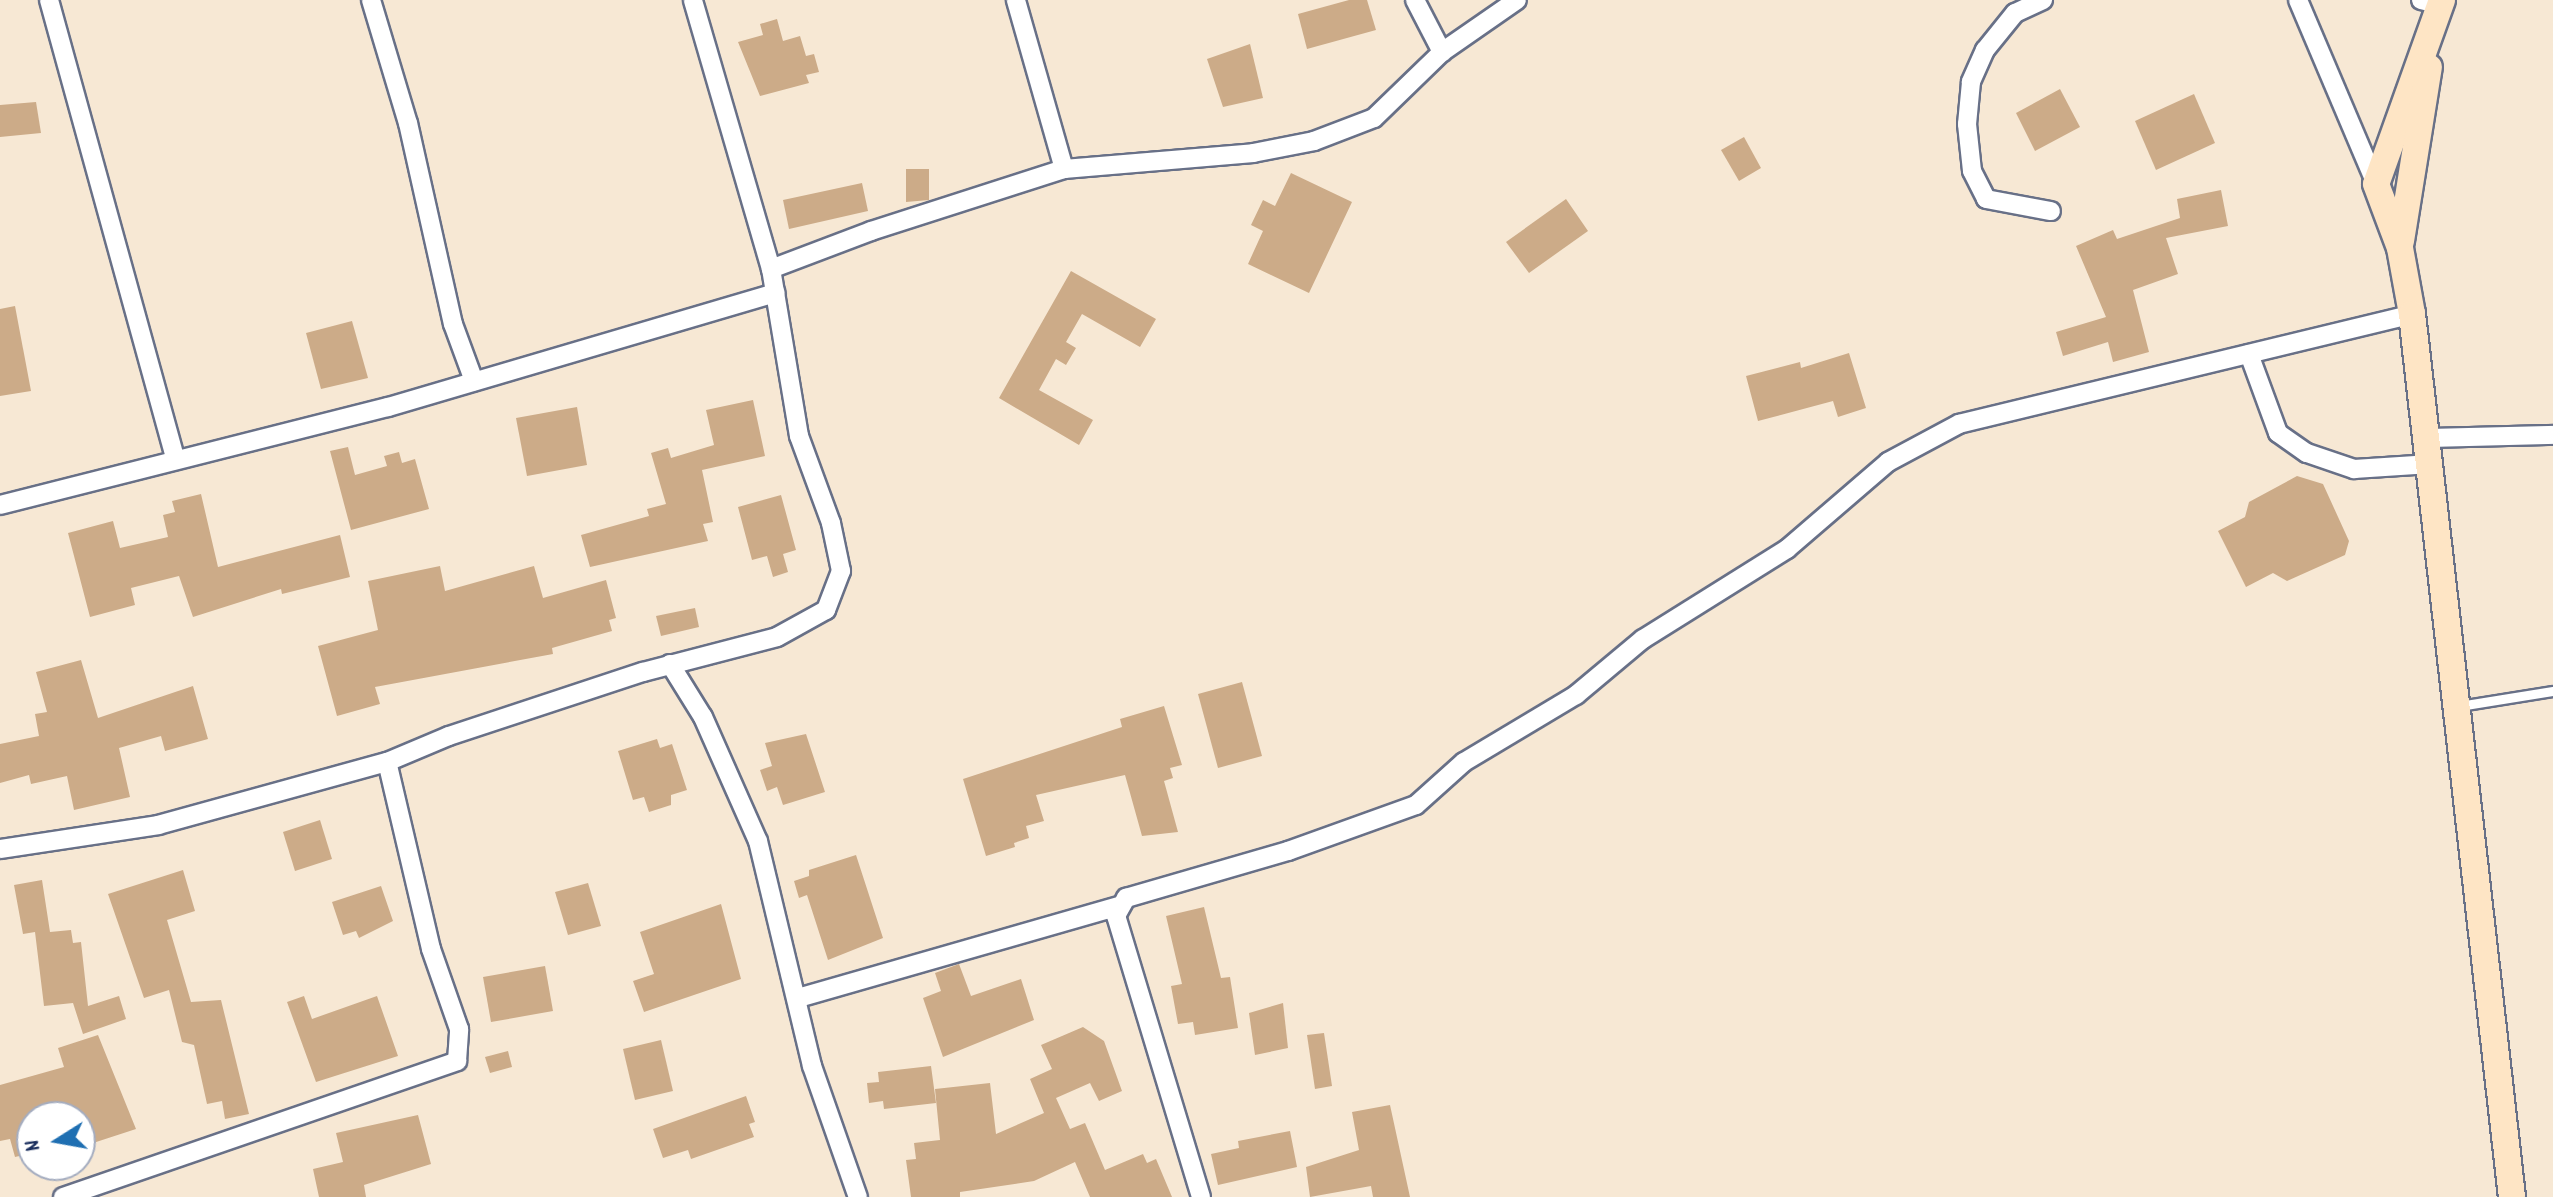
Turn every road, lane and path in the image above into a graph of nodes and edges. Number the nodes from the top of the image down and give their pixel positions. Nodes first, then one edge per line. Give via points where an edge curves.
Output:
1 (49, 0) edge
2 (371, 0) edge
3 (693, 0) edge
4 (1016, 0) edge
5 (1415, 0) edge
6 (1517, 0) edge
7 (2043, 0) edge
8 (2298, 0) edge
9 (2435, 2) edge
10 (2429, 47) junction
11 (1442, 52) junction
12 (1064, 169) junction
13 (2376, 184) junction
14 (2051, 211) dead end
15 (2400, 248) junction
16 (771, 269) junction
17 (776, 293) junction
18 (2412, 314) junction
19 (2249, 354) junction
20 (474, 381) junction
21 (2553, 435) edge
22 (2428, 438) junction
23 (175, 459) junction
24 (2431, 464) junction
25 (0, 505) edge
26 (670, 664) junction
27 (2553, 691) edge
28 (2459, 706) junction
29 (387, 762) junction
30 (0, 849) edge
31 (1118, 906) junction
32 (798, 998) junction
33 (63, 1197) edge
34 (858, 1197) edge
35 (1201, 1197) edge
36 (2512, 1197) edge

1 - 23 street
2 - 20 street via 408,123 453,324
3 - 16 street
4 - 12 street
5 - 11 street
6 - 11 street
7 - 14 street via 2015,13 1985,50 1971,82 1967,124 1972,171 1986,199
8 - 13 street
9 - 10 street
10 - 13 street
10 - 15 street
11 - 12 street via 1374,118 1314,141 1253,153
12 - 16 street
13 - 15 street
15 - 18 street
16 - 17 street
17 - 20 street
17 - 26 street via 799,436 823,497 841,571 826,610 804,626
18 - 19 street
18 - 22 street
19 - 24 street via 2278,433 2307,453 2354,469
19 - 31 street via 1959,424 1888,462 1787,549 1643,639 1576,695 1464,762 1416,805 1288,851 1192,875 1126,898
20 - 23 street
21 - 22 street
22 - 24 street
23 - 25 street
24 - 28 street
26 - 29 street via 449,736
26 - 32 street via 703,717 758,841
27 - 28 lane
28 - 36 street
29 - 30 street via 158,825
29 - 33 street via 431,949 459,1029 457,1061
31 - 32 street
31 - 35 street via 1134,977
32 - 34 street via 812,1066

